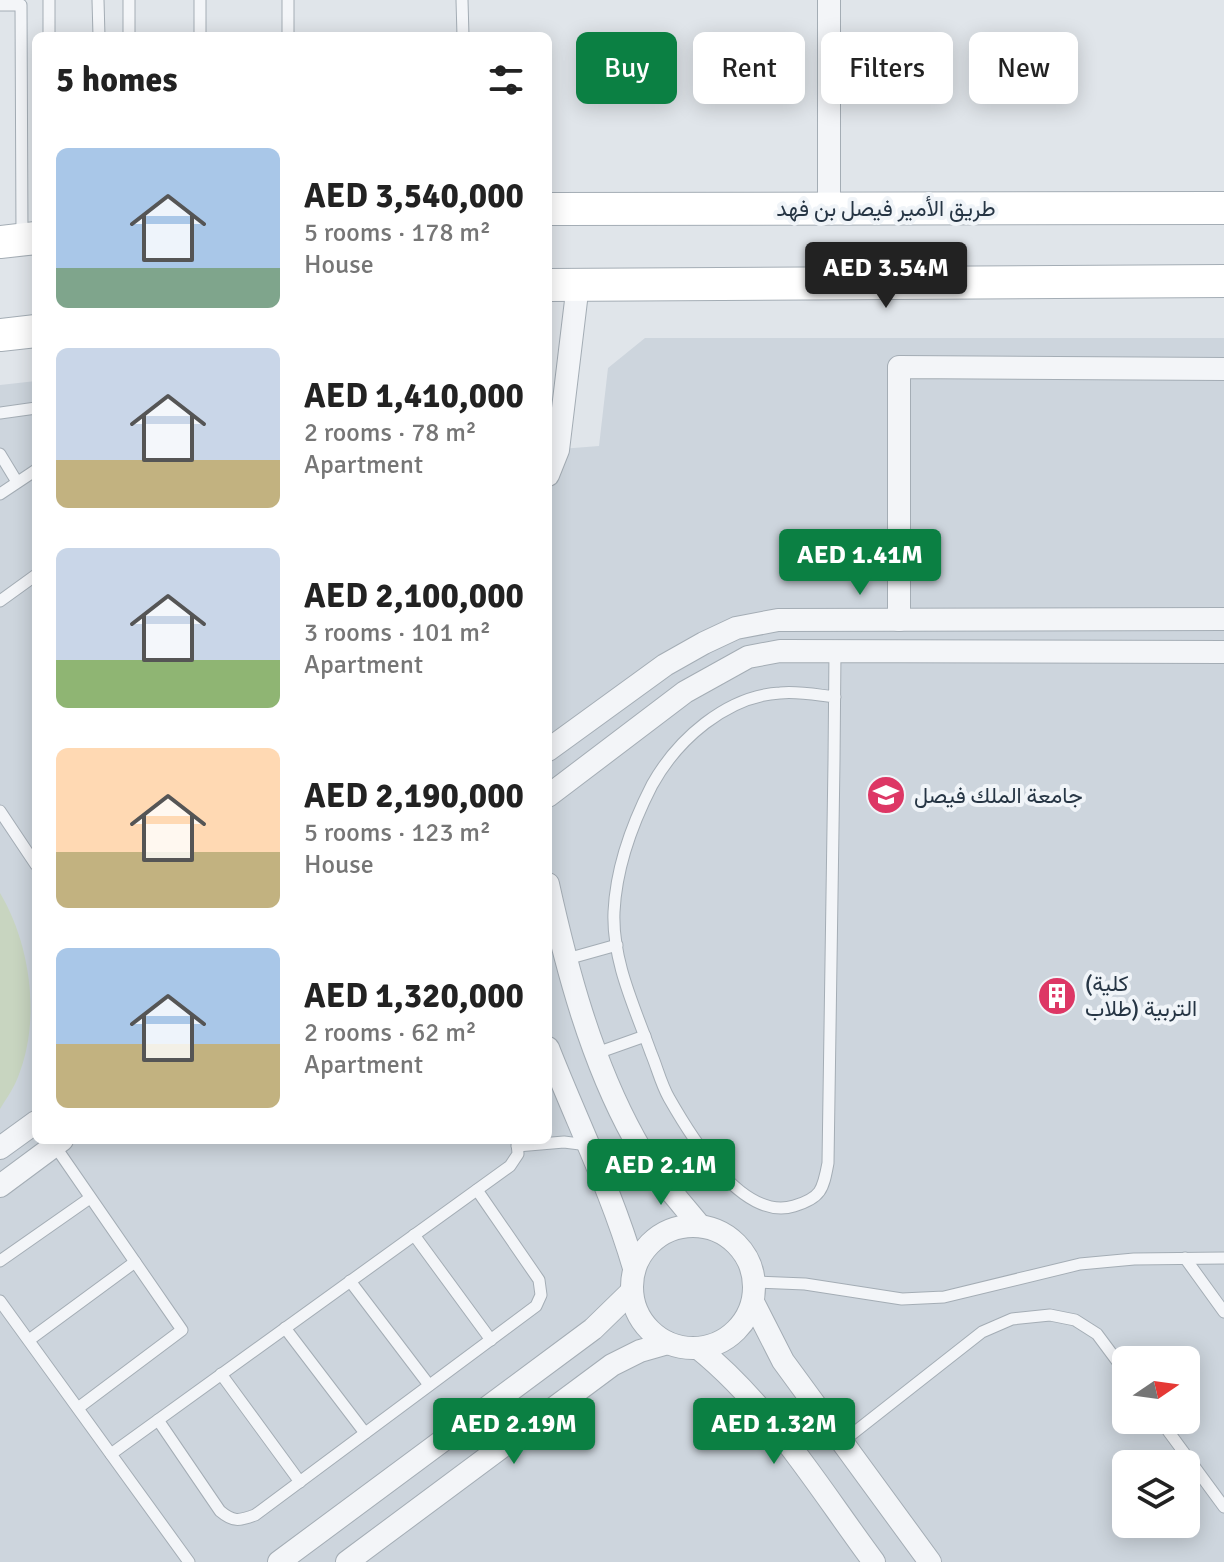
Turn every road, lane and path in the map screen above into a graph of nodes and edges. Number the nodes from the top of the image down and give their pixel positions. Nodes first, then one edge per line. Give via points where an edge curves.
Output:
1 (49, 0) edge
2 (98, 0) edge
3 (129, 0) edge
4 (200, 0) edge
5 (288, 0) edge
6 (462, 0) edge
7 (829, 0) edge
8 (0, 5) edge
9 (49, 32) edge
10 (99, 32) edge
11 (129, 32) edge
12 (200, 32) edge
13 (288, 32) edge
14 (463, 32) edge
15 (829, 208) junction
16 (1224, 208) edge
17 (552, 209) edge
18 (19, 240) edge
19 (1224, 281) edge
20 (563, 284) edge
21 (32, 331) edge
22 (0, 335) edge
23 (1224, 369) edge
24 (32, 409) edge
25 (0, 413) edge
26 (0, 454) edge
27 (552, 465) edge
28 (32, 473) edge
29 (17, 482) junction
30 (0, 494) edge
31 (32, 578) edge
32 (0, 601) edge
33 (1224, 619) edge
34 (899, 620) junction
35 (835, 651) junction
36 (1224, 652) edge
37 (835, 697) junction
38 (552, 747) edge
39 (552, 793) edge
40 (0, 811) edge
41 (32, 859) edge
42 (552, 900) edge
43 (617, 945) junction
44 (567, 959) junction
45 (645, 1036) junction
46 (597, 1053) junction
47 (552, 1065) edge
48 (32, 1125) edge
49 (552, 1142) edge
50 (58, 1144) edge
51 (60, 1144) edge
52 (517, 1144) edge
53 (590, 1146) junction
54 (0, 1148) edge
55 (0, 1186) edge
56 (477, 1190) junction
57 (90, 1198) junction
58 (700, 1226) junction
59 (414, 1235) junction
60 (1185, 1258) junction
61 (1224, 1258) edge
62 (0, 1261) edge
63 (135, 1262) junction
64 (634, 1268) junction
65 (350, 1281) junction
66 (631, 1292) junction
67 (754, 1292) junction
68 (0, 1301) edge
69 (1224, 1312) edge
70 (285, 1328) junction
71 (29, 1340) junction
72 (491, 1340) junction
73 (668, 1343) junction
74 (698, 1348) junction
75 (1112, 1354) edge
76 (221, 1374) junction
77 (429, 1385) junction
78 (78, 1408) junction
79 (158, 1420) junction
80 (365, 1433) junction
81 (1170, 1434) edge
82 (842, 1442) junction
83 (111, 1454) junction
84 (300, 1482) junction
85 (1224, 1507) edge
86 (189, 1562) edge
87 (279, 1562) edge
88 (347, 1562) edge
89 (874, 1562) edge
90 (930, 1562) edge

1 - 9 lane
2 - 10 lane
3 - 11 lane
4 - 12 lane
5 - 13 lane
6 - 14 lane
7 - 15 street
8 - 18 lane via 21,5
15 - 16 main road, طريق الأمير فيصل بن فهد
15 - 17 main road, طريق الأمير فيصل بن فهد
19 - 20 main road
20 - 27 street via 558,450
21 - 22 main road
23 - 34 street via 899,367
24 - 25 lane
26 - 29 lane
28 - 29 lane
29 - 30 lane
31 - 32 lane
33 - 34 street
34 - 38 street via 778,620 736,628 665,665
35 - 36 street
35 - 37 lane
35 - 39 street via 780,651 737,662 685,692
37 - 43 lane via 781,692 751,698 690,737 660,771 638,812 621,865 614,913
37 - 45 lane via 828,1163 824,1186 812,1201 787,1208 761,1204 710,1163 667,1096
40 - 41 lane
42 - 44 street
43 - 44 lane
43 - 45 lane
44 - 46 street
45 - 46 lane
46 - 58 street via 635,1140
47 - 53 street
48 - 54 street
49 - 53 lane
50 - 55 street
51 - 57 lane
52 - 56 lane via 510,1166
53 - 64 street
56 - 59 lane
56 - 72 lane via 539,1280 541,1295 536,1306
57 - 62 lane
57 - 63 lane
58 - 64 street via 670,1229 653,1239
58 - 67 street via 725,1234 740,1247 750,1264
59 - 65 lane
59 - 72 lane
60 - 61 lane
60 - 67 lane via 1080,1264 944,1297 902,1299 805,1284
60 - 69 lane
63 - 71 lane
63 - 78 lane via 182,1330
64 - 66 street
65 - 70 lane
65 - 77 lane
66 - 73 street via 646,1327
66 - 87 street via 593,1329
67 - 74 street via 745,1320 733,1334
67 - 82 street via 783,1361
68 - 71 lane
70 - 76 lane
70 - 80 lane
71 - 78 lane
72 - 77 lane
73 - 74 street
73 - 88 street via 612,1365
74 - 89 street via 756,1403
75 - 82 lane via 1097,1334 1075,1320 1050,1315 1012,1319 982,1332
76 - 79 lane
76 - 84 lane
77 - 80 lane
78 - 83 lane
79 - 83 lane
79 - 84 lane via 230,1520 255,1515
80 - 84 lane
81 - 85 lane
82 - 90 street
83 - 86 lane

